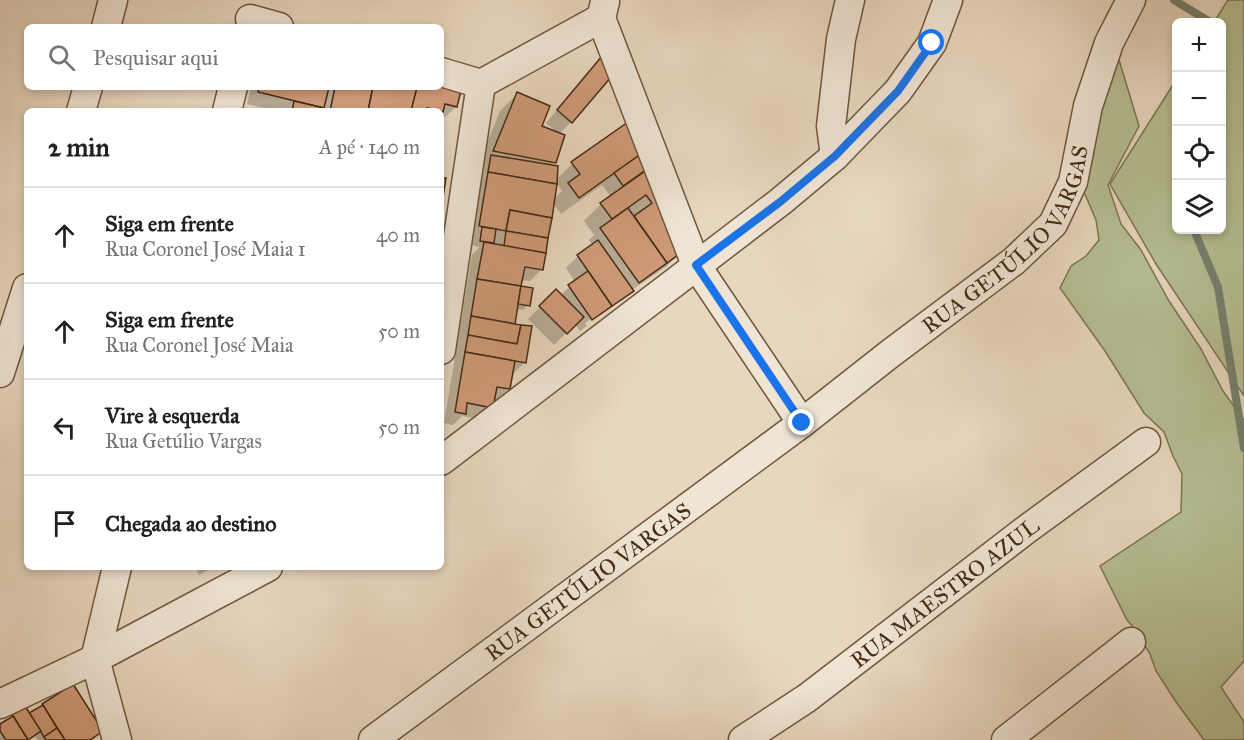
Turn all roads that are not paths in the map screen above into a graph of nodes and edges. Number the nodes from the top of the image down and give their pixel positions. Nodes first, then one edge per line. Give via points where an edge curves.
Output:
1 (113, 0) edge
2 (850, 0) edge
3 (948, 0) edge
4 (1131, 0) edge
5 (603, 9) edge
6 (251, 15) edge
7 (106, 24) edge
8 (272, 24) edge
9 (444, 73) edge
10 (481, 84) junction
11 (87, 90) edge
12 (232, 90) edge
13 (82, 108) edge
14 (228, 108) edge
15 (835, 156) junction
16 (696, 265) junction
17 (24, 297) edge
18 (444, 330) edge
19 (0, 373) edge
20 (802, 423) junction
21 (1146, 442) dead end
22 (444, 459) edge
23 (116, 570) edge
24 (262, 570) edge
25 (1131, 642) dead end
26 (95, 659) junction
27 (0, 705) edge
28 (117, 740) edge
29 (373, 740) edge
30 (743, 740) edge
31 (1006, 740) edge

1 - 7 street
2 - 15 street via 841,39 831,126
3 - 15 street via 932,43 898,91
4 - 20 street, RUA GETÚLIO VARGAS via 1109,43 1088,105 1073,182 1053,224 1014,261
5 - 10 street
5 - 16 street
6 - 8 street
9 - 10 street
10 - 18 street
11 - 13 street
12 - 14 street
15 - 16 street
16 - 20 street
16 - 22 street
17 - 19 street
20 - 29 street, RUA GETÚLIO VARGAS
21 - 30 street, RUA MAESTRO AZUL via 807,698
23 - 26 street
24 - 26 street
25 - 31 street
26 - 27 street
26 - 28 street

